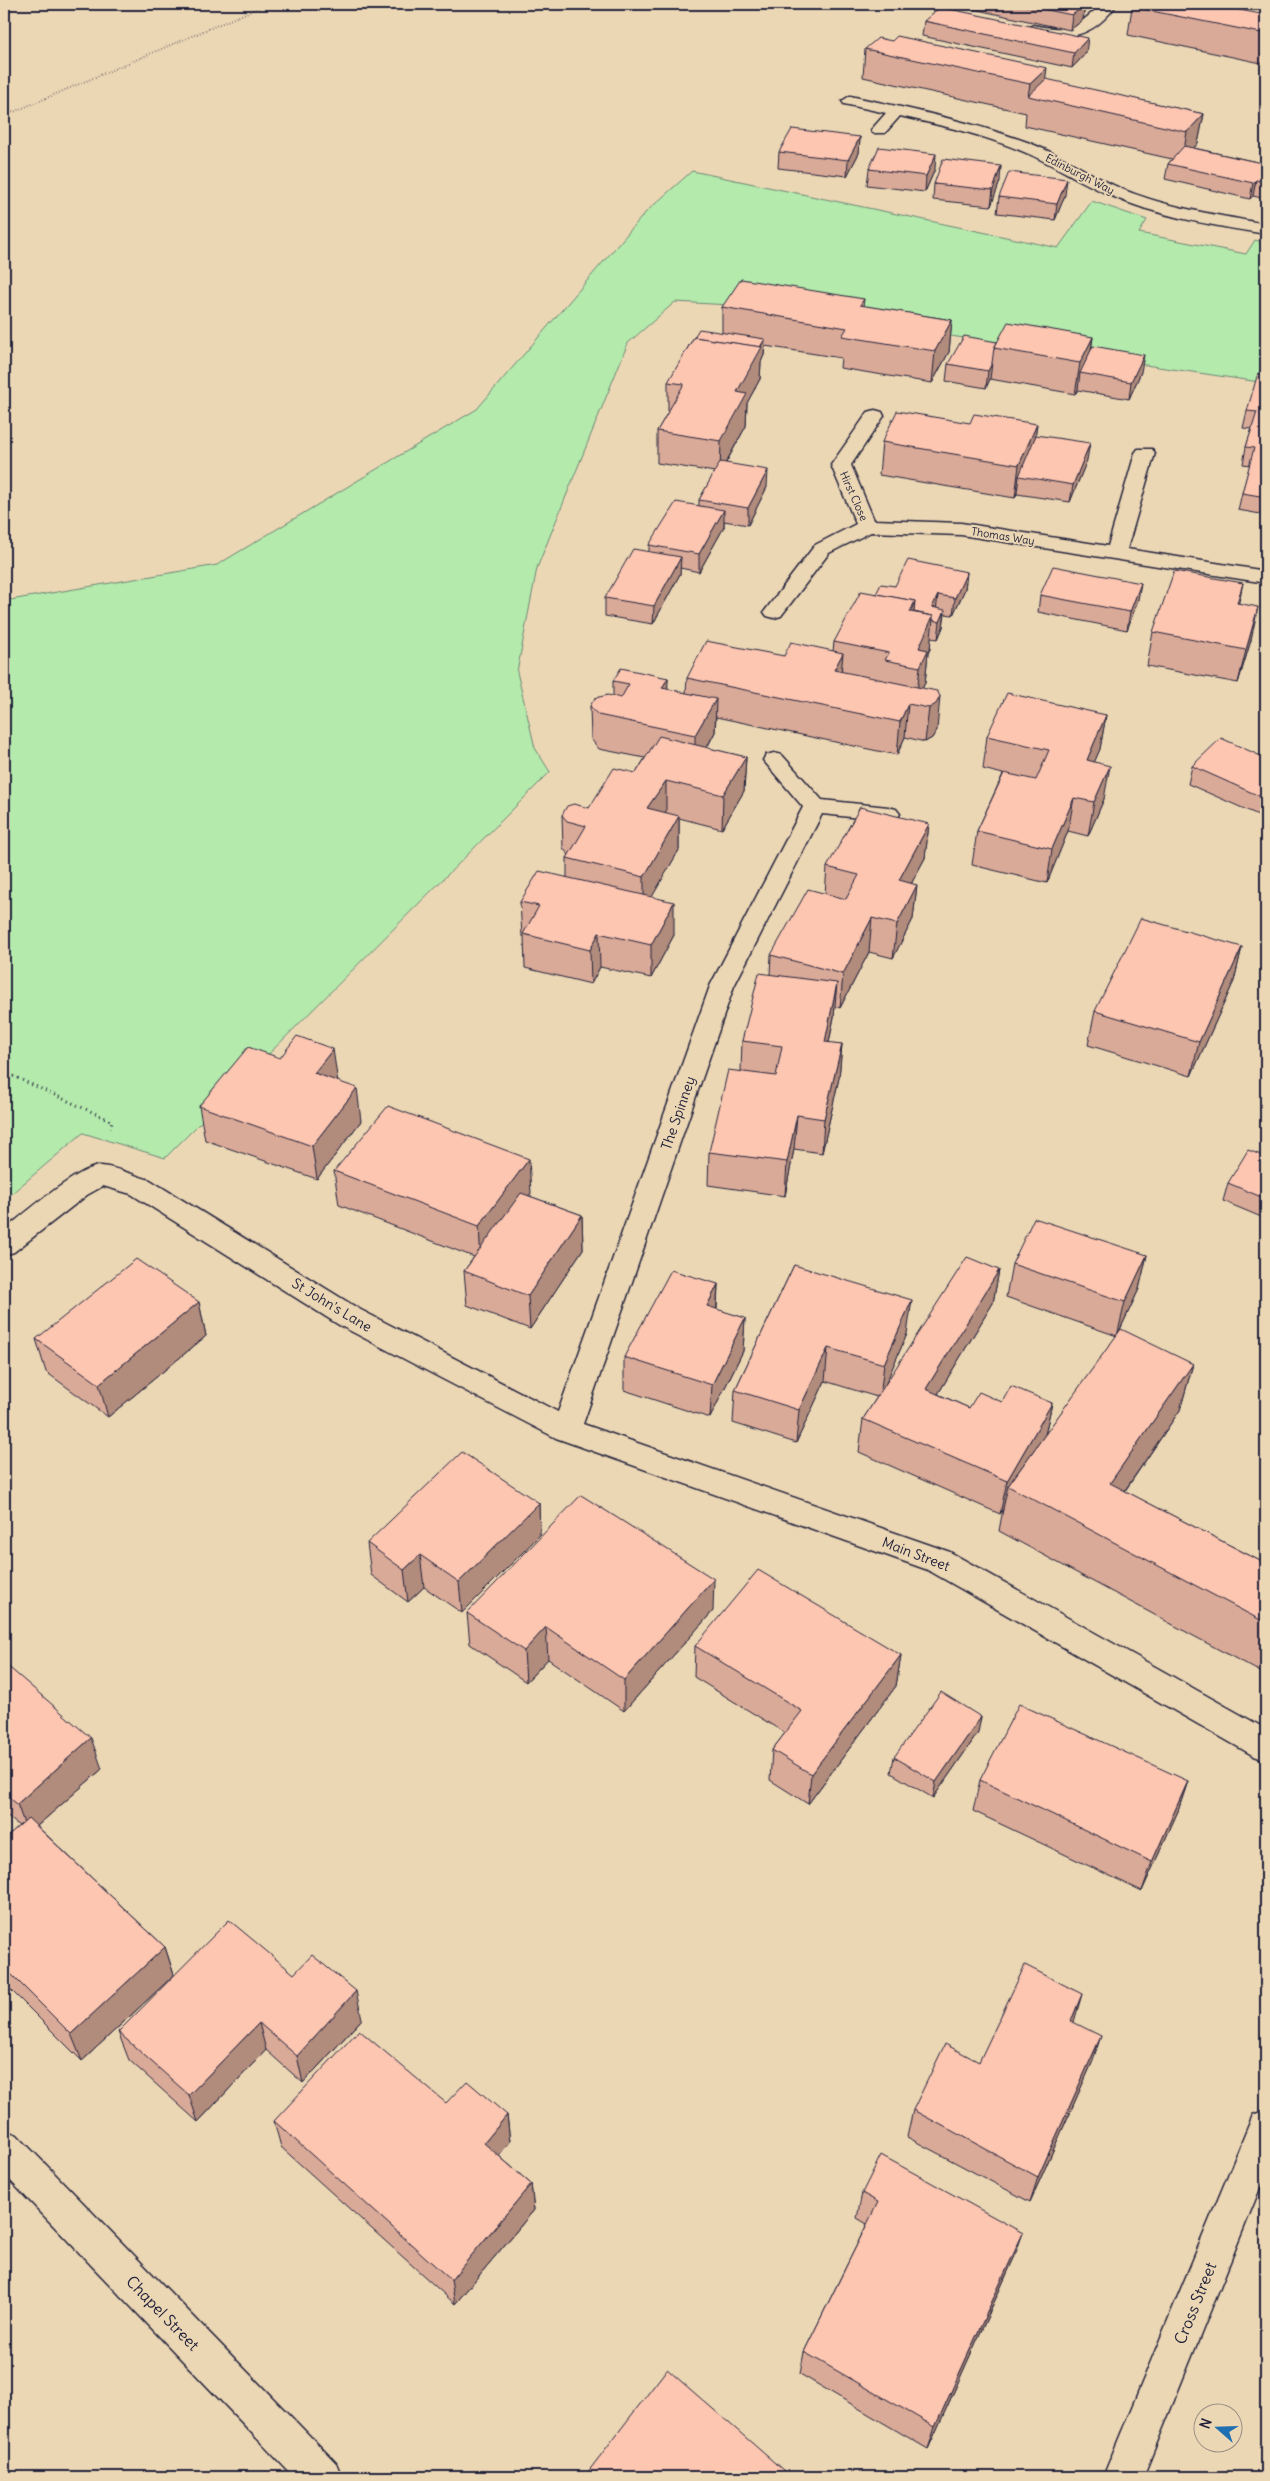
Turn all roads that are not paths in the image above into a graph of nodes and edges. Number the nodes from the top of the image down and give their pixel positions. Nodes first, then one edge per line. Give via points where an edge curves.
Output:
1 (1110, 4) edge
2 (1017, 26) edge
3 (850, 101) dead end
4 (896, 111) junction
5 (879, 130) dead end
6 (1266, 229) edge
7 (875, 416) dead end
8 (1145, 453) dead end
9 (867, 526) junction
10 (1116, 553) junction
11 (1266, 577) edge
12 (774, 612) dead end
13 (774, 760) dead end
14 (815, 806) junction
15 (888, 814) edge
16 (4, 1245) edge
17 (566, 1430) junction
18 (1266, 1746) edge
19 (1266, 2128) edge
20 (4, 2148) edge
21 (322, 2477) edge
22 (1123, 2477) edge

1 - 2 street via 1084,28 1072,34 1054,34
3 - 4 street, Edinburgh Way
4 - 5 street
4 - 6 street, Edinburgh Way via 1024,146 1144,204
7 - 9 street, Hirst Close via 841,465
8 - 10 street
9 - 10 street, Thomas Way via 961,530
9 - 12 street, Thomas Way via 822,549
10 - 11 street, Thomas Way
13 - 14 street
14 - 15 street
14 - 17 street, The Spinney via 722,986
16 - 17 street, St John's Lane via 77,1188 100,1176 140,1187 349,1317
17 - 18 street, Main Street via 939,1560
19 - 22 street, Cross Street
20 - 21 street, Chapel Street

